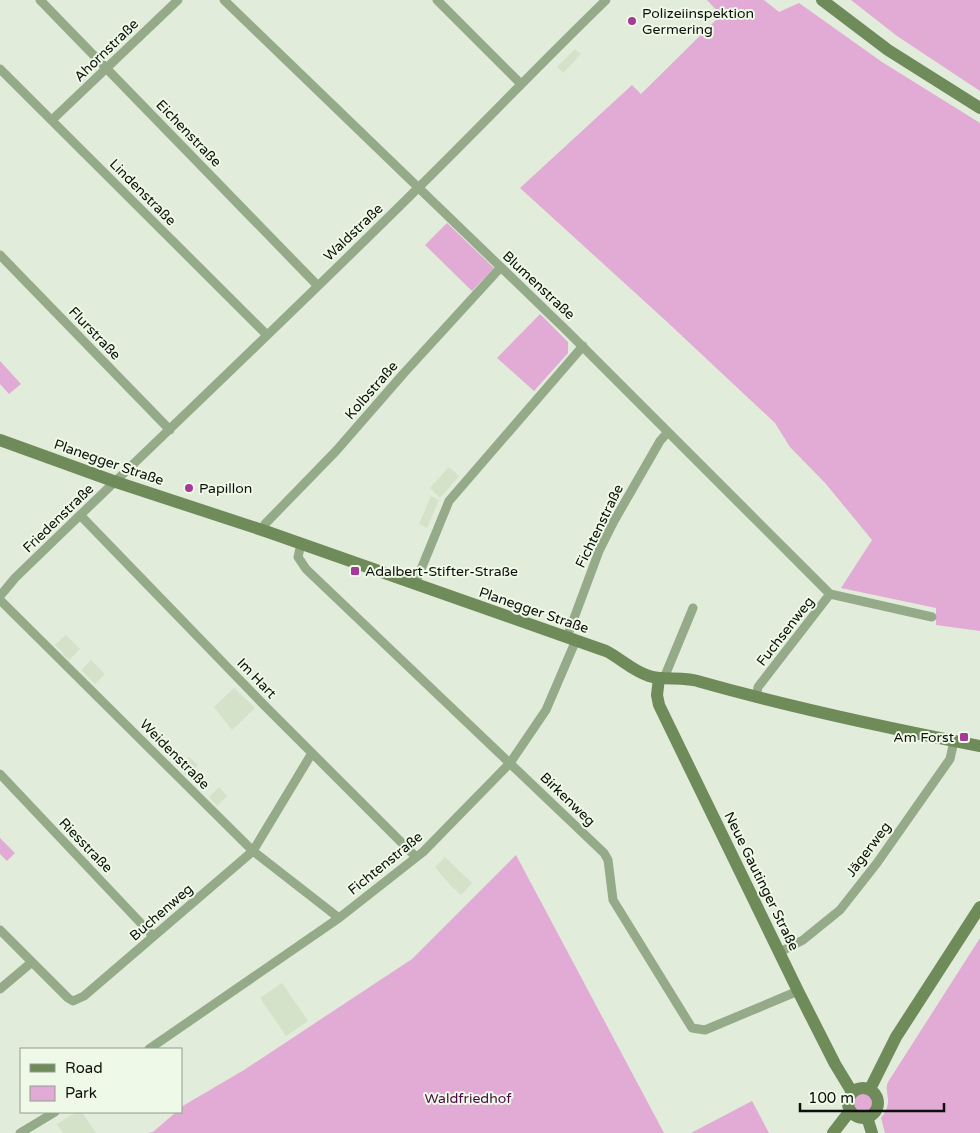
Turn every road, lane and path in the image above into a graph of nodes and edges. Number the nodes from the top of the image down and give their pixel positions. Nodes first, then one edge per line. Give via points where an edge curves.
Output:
1 (40, 0) edge
2 (178, 0) edge
3 (224, 0) edge
4 (437, 0) edge
5 (606, 0) edge
6 (822, 0) edge
7 (107, 68) junction
8 (0, 69) edge
9 (520, 83) junction
10 (980, 108) edge
11 (52, 120) junction
12 (418, 188) junction
13 (0, 255) edge
14 (500, 268) junction
15 (318, 286) junction
16 (266, 336) junction
17 (583, 346) junction
18 (170, 430) junction
19 (668, 432) junction
20 (0, 440) edge
21 (116, 482) junction
22 (80, 515) junction
23 (262, 530) junction
24 (301, 544) junction
25 (415, 584) junction
26 (830, 594) junction
27 (0, 598) edge
28 (693, 608) dead end
29 (932, 617) dead end
30 (572, 639) junction
31 (661, 678) junction
32 (756, 698) junction
33 (954, 741) junction
34 (980, 746) edge
35 (312, 753) junction
36 (510, 763) junction
37 (0, 774) edge
38 (253, 851) junction
39 (416, 858) junction
40 (980, 907) edge
41 (339, 918) junction
42 (0, 930) edge
43 (153, 936) junction
44 (780, 952) junction
45 (32, 962) junction
46 (0, 989) edge
47 (798, 991) junction
48 (149, 1048) edge
49 (870, 1089) junction
50 (852, 1092) junction
51 (850, 1111) junction
52 (53, 1113) edge
53 (867, 1117) junction
54 (20, 1133) edge
55 (834, 1133) edge
56 (872, 1133) edge

1 - 7 street, Eichenstraße
2 - 7 street, Ahornstraße
3 - 12 street, Blumenstraße
4 - 9 street
5 - 9 street, Waldstraße
6 - 10 street via 888,50
7 - 11 street, Ahornstraße
7 - 15 street, Eichenstraße
8 - 11 street, Lindenstraße
9 - 12 street, Waldstraße
11 - 16 street, Lindenstraße
12 - 14 street, Blumenstraße
12 - 15 street, Waldstraße
13 - 18 street, Flurstraße
14 - 17 street, Blumenstraße
14 - 23 street, Kolbstraße
15 - 16 street, Waldstraße
16 - 18 street, Waldstraße
17 - 19 street, Blumenstraße
17 - 25 street via 449,501
18 - 21 street, Waldstraße
19 - 26 street, Blumenstraße
19 - 30 street, Fichtenstraße via 599,551
20 - 21 street, Planegger Straße
21 - 22 street, Friedenstraße
21 - 23 street, Planegger Straße
22 - 27 street, Friedenstraße via 14,578
22 - 35 street, Im Hart
23 - 24 street, Planegger Straße
24 - 25 street, Planegger Straße
24 - 36 street, Birkenweg via 298,557 306,568
25 - 30 street, Planegger Straße
26 - 29 street, Fuchsenweg
26 - 32 street, Fuchsenweg via 758,687
27 - 38 street, Weidenstraße
28 - 31 street
30 - 31 street, Planegger Straße via 606,651 640,672
30 - 36 street, Fichtenstraße via 546,710
31 - 32 street, Planegger Straße via 682,677
31 - 44 street, Neue Gautinger Straße via 659,705
32 - 33 street, Planegger Straße
33 - 34 street, Planegger Straße
33 - 44 street, Jägerweg via 950,759 840,910 803,940
35 - 38 street, Buchenweg
35 - 39 street, Im Hart
36 - 39 street, Fichtenstraße
36 - 47 street, Birkenweg via 606,856 613,900 692,1028 705,1030
37 - 43 street, Riesstraße
38 - 41 street, Weidenstraße
38 - 43 street, Buchenweg
39 - 41 street, Fichtenstraße
40 - 49 street via 896,1037
41 - 48 street, Fichtenstraße
42 - 45 street
43 - 45 street, Buchenweg via 84,996 73,1001
44 - 47 street, Neue Gautinger Straße
45 - 46 street
47 - 50 street, Neue Gautinger Straße
49 - 50 street via 860,1088
49 - 53 street via 877,1096 878,1106
50 - 51 street via 848,1101
51 - 53 street via 858,1117
51 - 55 street
52 - 54 street
53 - 56 street

